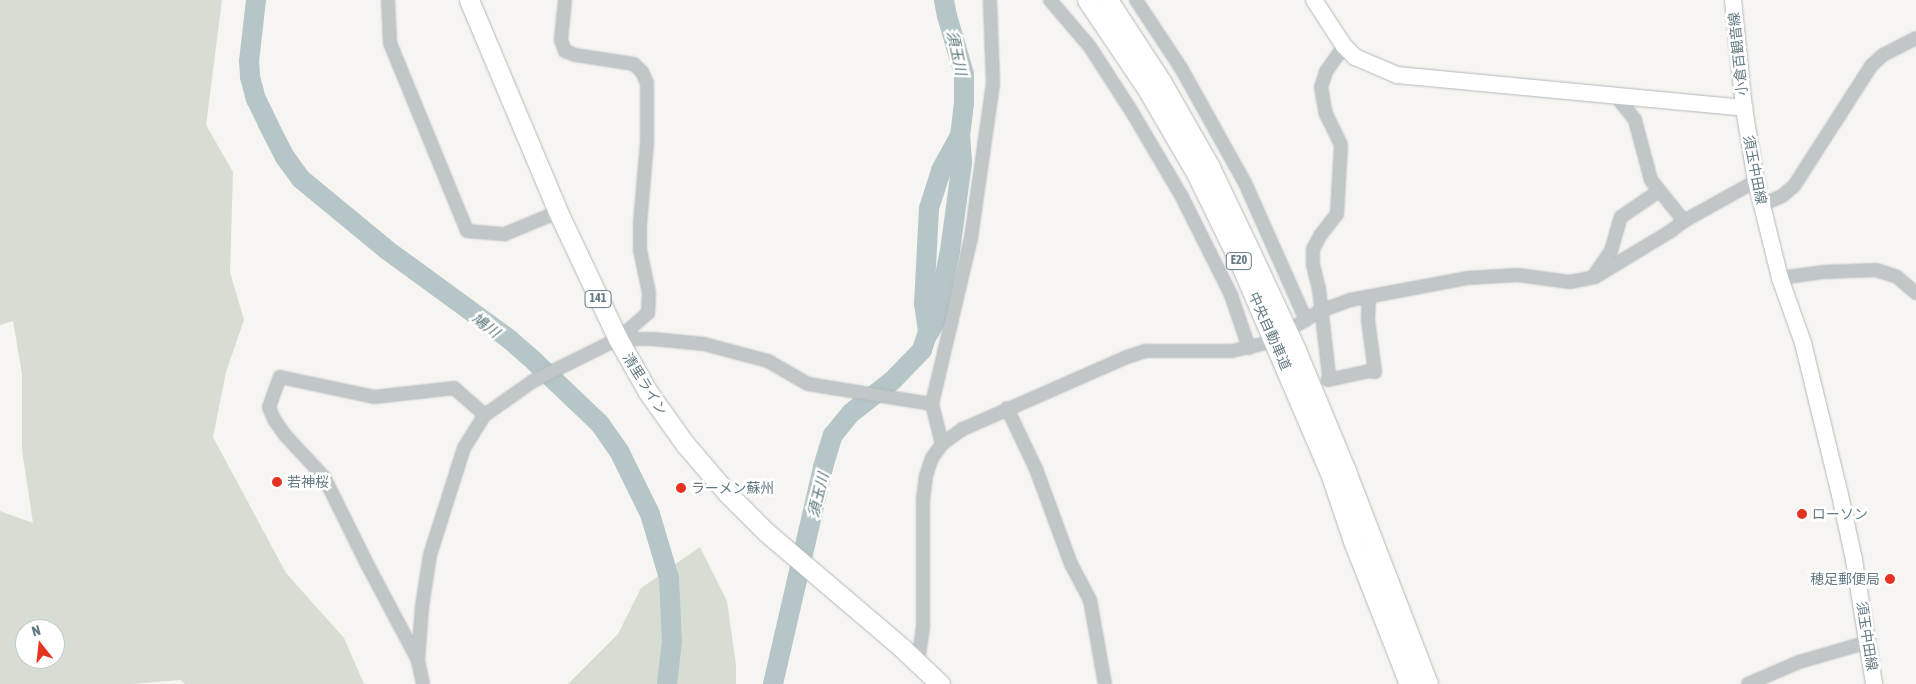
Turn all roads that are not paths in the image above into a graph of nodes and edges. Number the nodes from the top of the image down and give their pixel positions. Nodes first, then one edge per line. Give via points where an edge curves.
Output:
1 (388, 0) edge
2 (468, 0) edge
3 (566, 0) edge
4 (990, 0) edge
5 (1050, 0) edge
6 (1087, 0) edge
7 (1108, 0) edge
8 (1136, 0) edge
9 (1314, 0) edge
10 (1733, 0) edge
11 (1916, 38) edge
12 (1344, 46) junction
13 (1615, 95) junction
14 (1744, 108) junction
15 (1756, 182) junction
16 (1659, 191) junction
17 (1761, 205) junction
18 (558, 212) junction
19 (1684, 221) junction
20 (1592, 278) junction
21 (1780, 278) junction
22 (1916, 293) edge
23 (1369, 297) junction
24 (1320, 311) junction
25 (618, 339) junction
26 (1262, 344) dead end
27 (1249, 348) junction
28 (932, 404) junction
29 (1007, 408) junction
30 (485, 415) junction
31 (942, 444) junction
32 (1868, 642) junction
33 (418, 660) junction
34 (918, 662) junction
35 (1877, 682) edge
36 (423, 684) edge
37 (940, 684) edge
38 (1106, 684) edge
39 (1409, 684) edge
40 (1428, 684) edge
41 (1748, 684) edge

1 - 18 street via 390,43 467,231 505,234
2 - 18 highway, 清里ライン / 141
3 - 25 street via 561,40 565,51 574,56 634,64 647,83 648,142 640,250 649,293 648,313
4 - 28 street via 993,83 971,238
5 - 27 street via 1090,47 1182,197 1231,295
6 - 39 highway, 中央自動車道 / E20 via 1147,89 1197,176 1239,261 1330,474 1352,541
7 - 40 highway, 中央自動車道 / E20 via 1161,81 1210,167 1296,350
8 - 24 street via 1180,68 1245,183 1303,322
9 - 12 main road
10 - 14 main road, 小倉百観音線
11 - 17 street via 1883,55 1871,66 1799,180 1782,196
12 - 13 main road via 1355,57 1397,75
12 - 24 street via 1326,72 1321,87 1326,114 1340,146 1337,214 1313,249
13 - 14 main road
13 - 16 street via 1635,120 1645,163
14 - 15 main road, 須玉中田線
15 - 17 main road, 須玉中田線
15 - 19 street
16 - 19 street
16 - 20 street via 1621,217 1610,251
17 - 21 main road, 須玉中田線
18 - 25 highway, 清里ライン / 141
19 - 20 street via 1671,232
20 - 23 street via 1570,282 1518,276 1467,278
21 - 22 street via 1876,270 1897,277
21 - 32 main road, 須玉中田線 via 1803,344 1838,486
23 - 24 street
23 - 24 street via 1368,320 1375,372 1328,380
25 - 28 street via 704,344 768,361 808,384
25 - 30 street via 533,381
25 - 34 highway, 清里ライン / 141 via 648,392 684,444 727,492 794,556
26 - 27 street
27 - 29 street via 1221,352 1146,351
28 - 31 street
29 - 31 street via 963,429
29 - 38 street via 1036,469 1071,564 1090,600
30 - 33 street via 464,448 430,555
30 - 33 street via 454,388 374,397 280,377 269,407 285,435 324,477
31 - 34 street via 932,458 923,500 923,625
32 - 35 main road, 須玉中田線
32 - 41 street via 1799,662
33 - 36 street
34 - 37 highway, 清里ライン / 141

